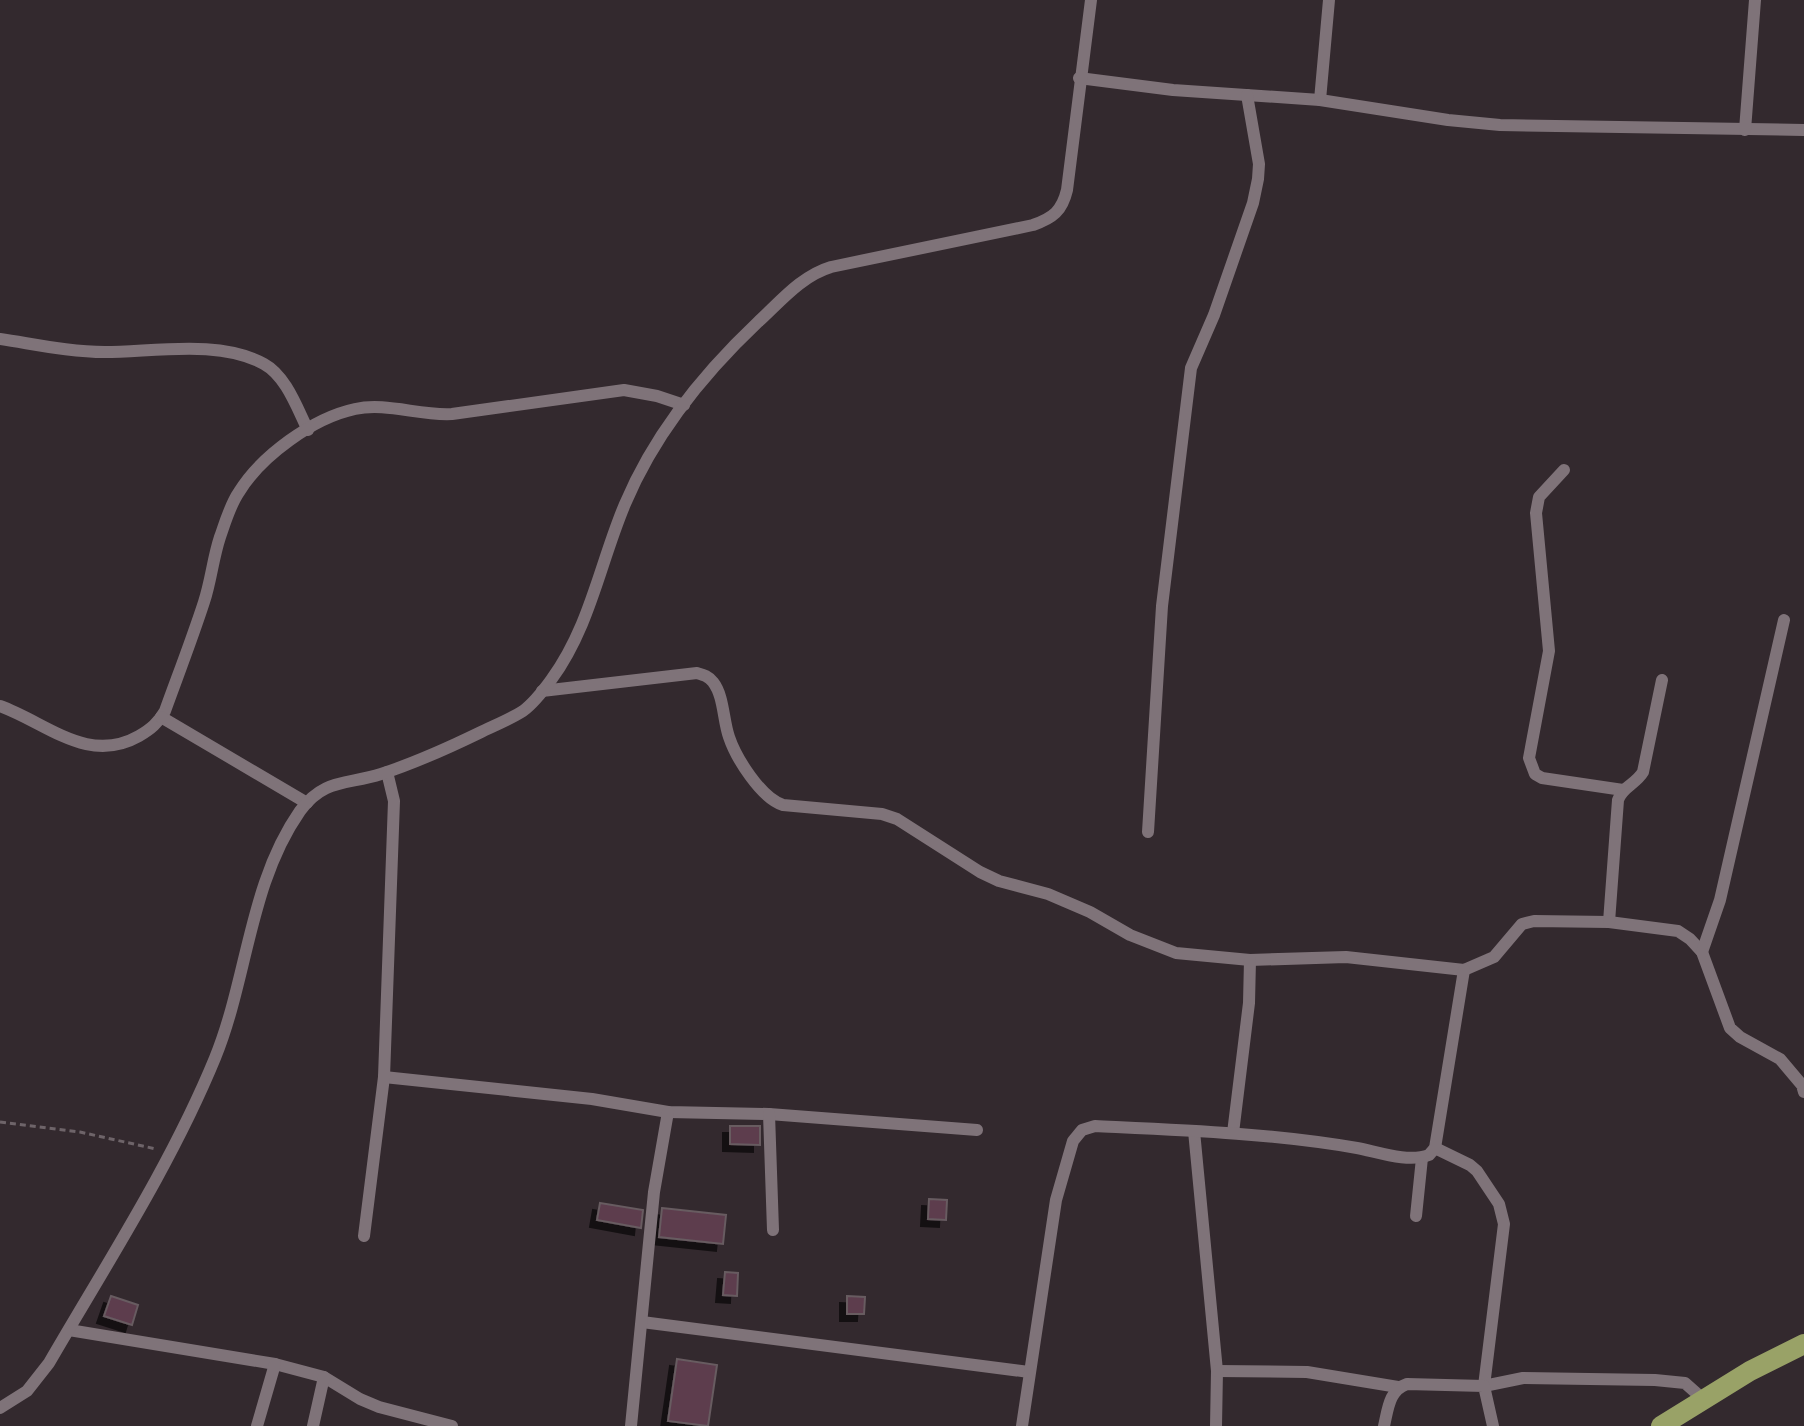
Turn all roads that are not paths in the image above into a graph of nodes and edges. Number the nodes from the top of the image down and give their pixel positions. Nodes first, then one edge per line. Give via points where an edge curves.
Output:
1 (1091, 0) edge
2 (1329, 0) edge
3 (1755, 0) edge
4 (1079, 78) junction
5 (1247, 95) junction
6 (1320, 100) junction
7 (1745, 130) junction
8 (1804, 130) edge
9 (0, 339) edge
10 (684, 405) junction
11 (308, 430) junction
12 (1564, 470) dead end
13 (1784, 620) dead end
14 (1662, 680) dead end
15 (542, 691) junction
16 (0, 706) edge
17 (161, 717) junction
18 (387, 772) junction
19 (1623, 790) junction
20 (307, 803) junction
21 (1148, 832) dead end
22 (1609, 922) junction
23 (1702, 952) junction
24 (1250, 960) junction
25 (1464, 970) junction
26 (384, 1077) junction
27 (1804, 1092) edge
28 (668, 1112) junction
29 (769, 1114) junction
30 (977, 1130) dead end
31 (1194, 1131) junction
32 (1233, 1133) junction
33 (1435, 1148) junction
34 (1422, 1158) junction
35 (1416, 1216) dead end
36 (773, 1230) dead end
37 (364, 1236) dead end
38 (642, 1322) junction
39 (69, 1330) junction
40 (1804, 1344) edge
41 (275, 1364) junction
42 (1217, 1371) junction
43 (1029, 1372) junction
44 (324, 1377) junction
45 (1484, 1386) junction
46 (1398, 1387) junction
47 (1703, 1399) junction
48 (0, 1408) edge
49 (257, 1426) edge
50 (313, 1426) edge
51 (452, 1426) edge
52 (631, 1426) edge
53 (1022, 1426) edge
54 (1216, 1426) edge
55 (1384, 1426) edge
56 (1493, 1426) edge
57 (1661, 1426) edge

1 - 4 street
2 - 6 street
3 - 7 street
4 - 5 street
4 - 10 street via 1067,190 1058,214 1001,233 820,270 752,329
5 - 6 street
5 - 21 street via 1258,179 1191,368 1162,606
6 - 7 street via 1500,125
7 - 8 street
9 - 11 street via 86,351 192,348 250,358 283,382
10 - 11 street via 624,390 452,414 357,408
10 - 15 street via 631,490 577,636
11 - 17 street via 271,455 238,493
12 - 19 street via 1539,497 1536,513 1549,651 1529,758 1542,778
13 - 23 street via 1720,900
14 - 19 street via 1643,772
15 - 18 street via 513,717
15 - 24 street via 707,675 717,688 734,749 772,802 882,814 980,872 1048,894 1130,935 1176,953
16 - 17 street via 97,747 130,741
17 - 20 street
18 - 20 street via 330,785
18 - 26 street via 394,801
19 - 22 street
20 - 39 street via 269,870 224,1037 171,1152
22 - 23 street via 1678,931
22 - 25 street via 1522,924 1494,957
23 - 27 street via 1730,1028 1780,1059
24 - 25 street via 1346,957
24 - 32 street
25 - 33 street
26 - 28 street
26 - 37 street
28 - 29 street
28 - 38 street via 654,1192
29 - 30 street
29 - 36 street
31 - 32 street
31 - 42 street
31 - 43 street via 1095,1126 1082,1130 1073,1141 1056,1200
32 - 34 street
33 - 34 street
33 - 45 street via 1470,1165 1503,1213
34 - 35 street
38 - 43 street
38 - 52 street
39 - 41 street
39 - 48 street via 27,1391
40 - 47 main road
41 - 44 street
41 - 49 street
42 - 46 street via 1307,1372
42 - 54 street
43 - 53 street
44 - 50 street
44 - 51 street via 379,1407
45 - 46 street
45 - 47 street via 1523,1378 1664,1380 1685,1383
45 - 56 street
46 - 55 street
47 - 57 main road

